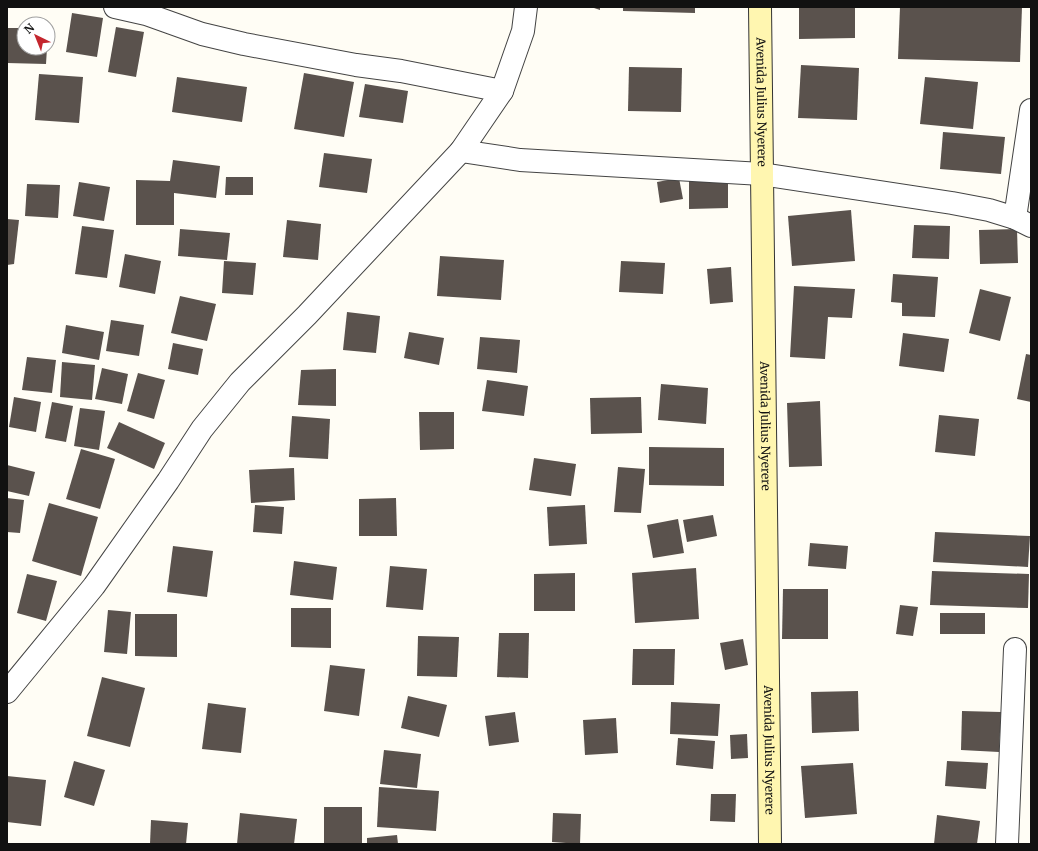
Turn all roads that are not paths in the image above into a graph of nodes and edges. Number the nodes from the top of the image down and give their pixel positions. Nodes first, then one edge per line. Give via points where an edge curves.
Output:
1 (115, 7) edge
2 (526, 7) edge
3 (760, 7) edge
4 (502, 91) junction
5 (1031, 110) edge
6 (461, 151) junction
7 (762, 174) junction
8 (1023, 222) edge
9 (1015, 649) dead end
10 (7, 692) edge
11 (770, 844) edge
12 (1007, 844) edge

1 - 4 street via 244,44
2 - 4 street via 523,31
3 - 7 street, Avenida Julius Nyerere
4 - 6 street
5 - 8 street
6 - 7 street via 520,160
6 - 10 street via 307,315 240,382 202,429 94,586
7 - 8 street via 952,203 989,210
7 - 11 street, Avenida Julius Nyerere
9 - 12 street

